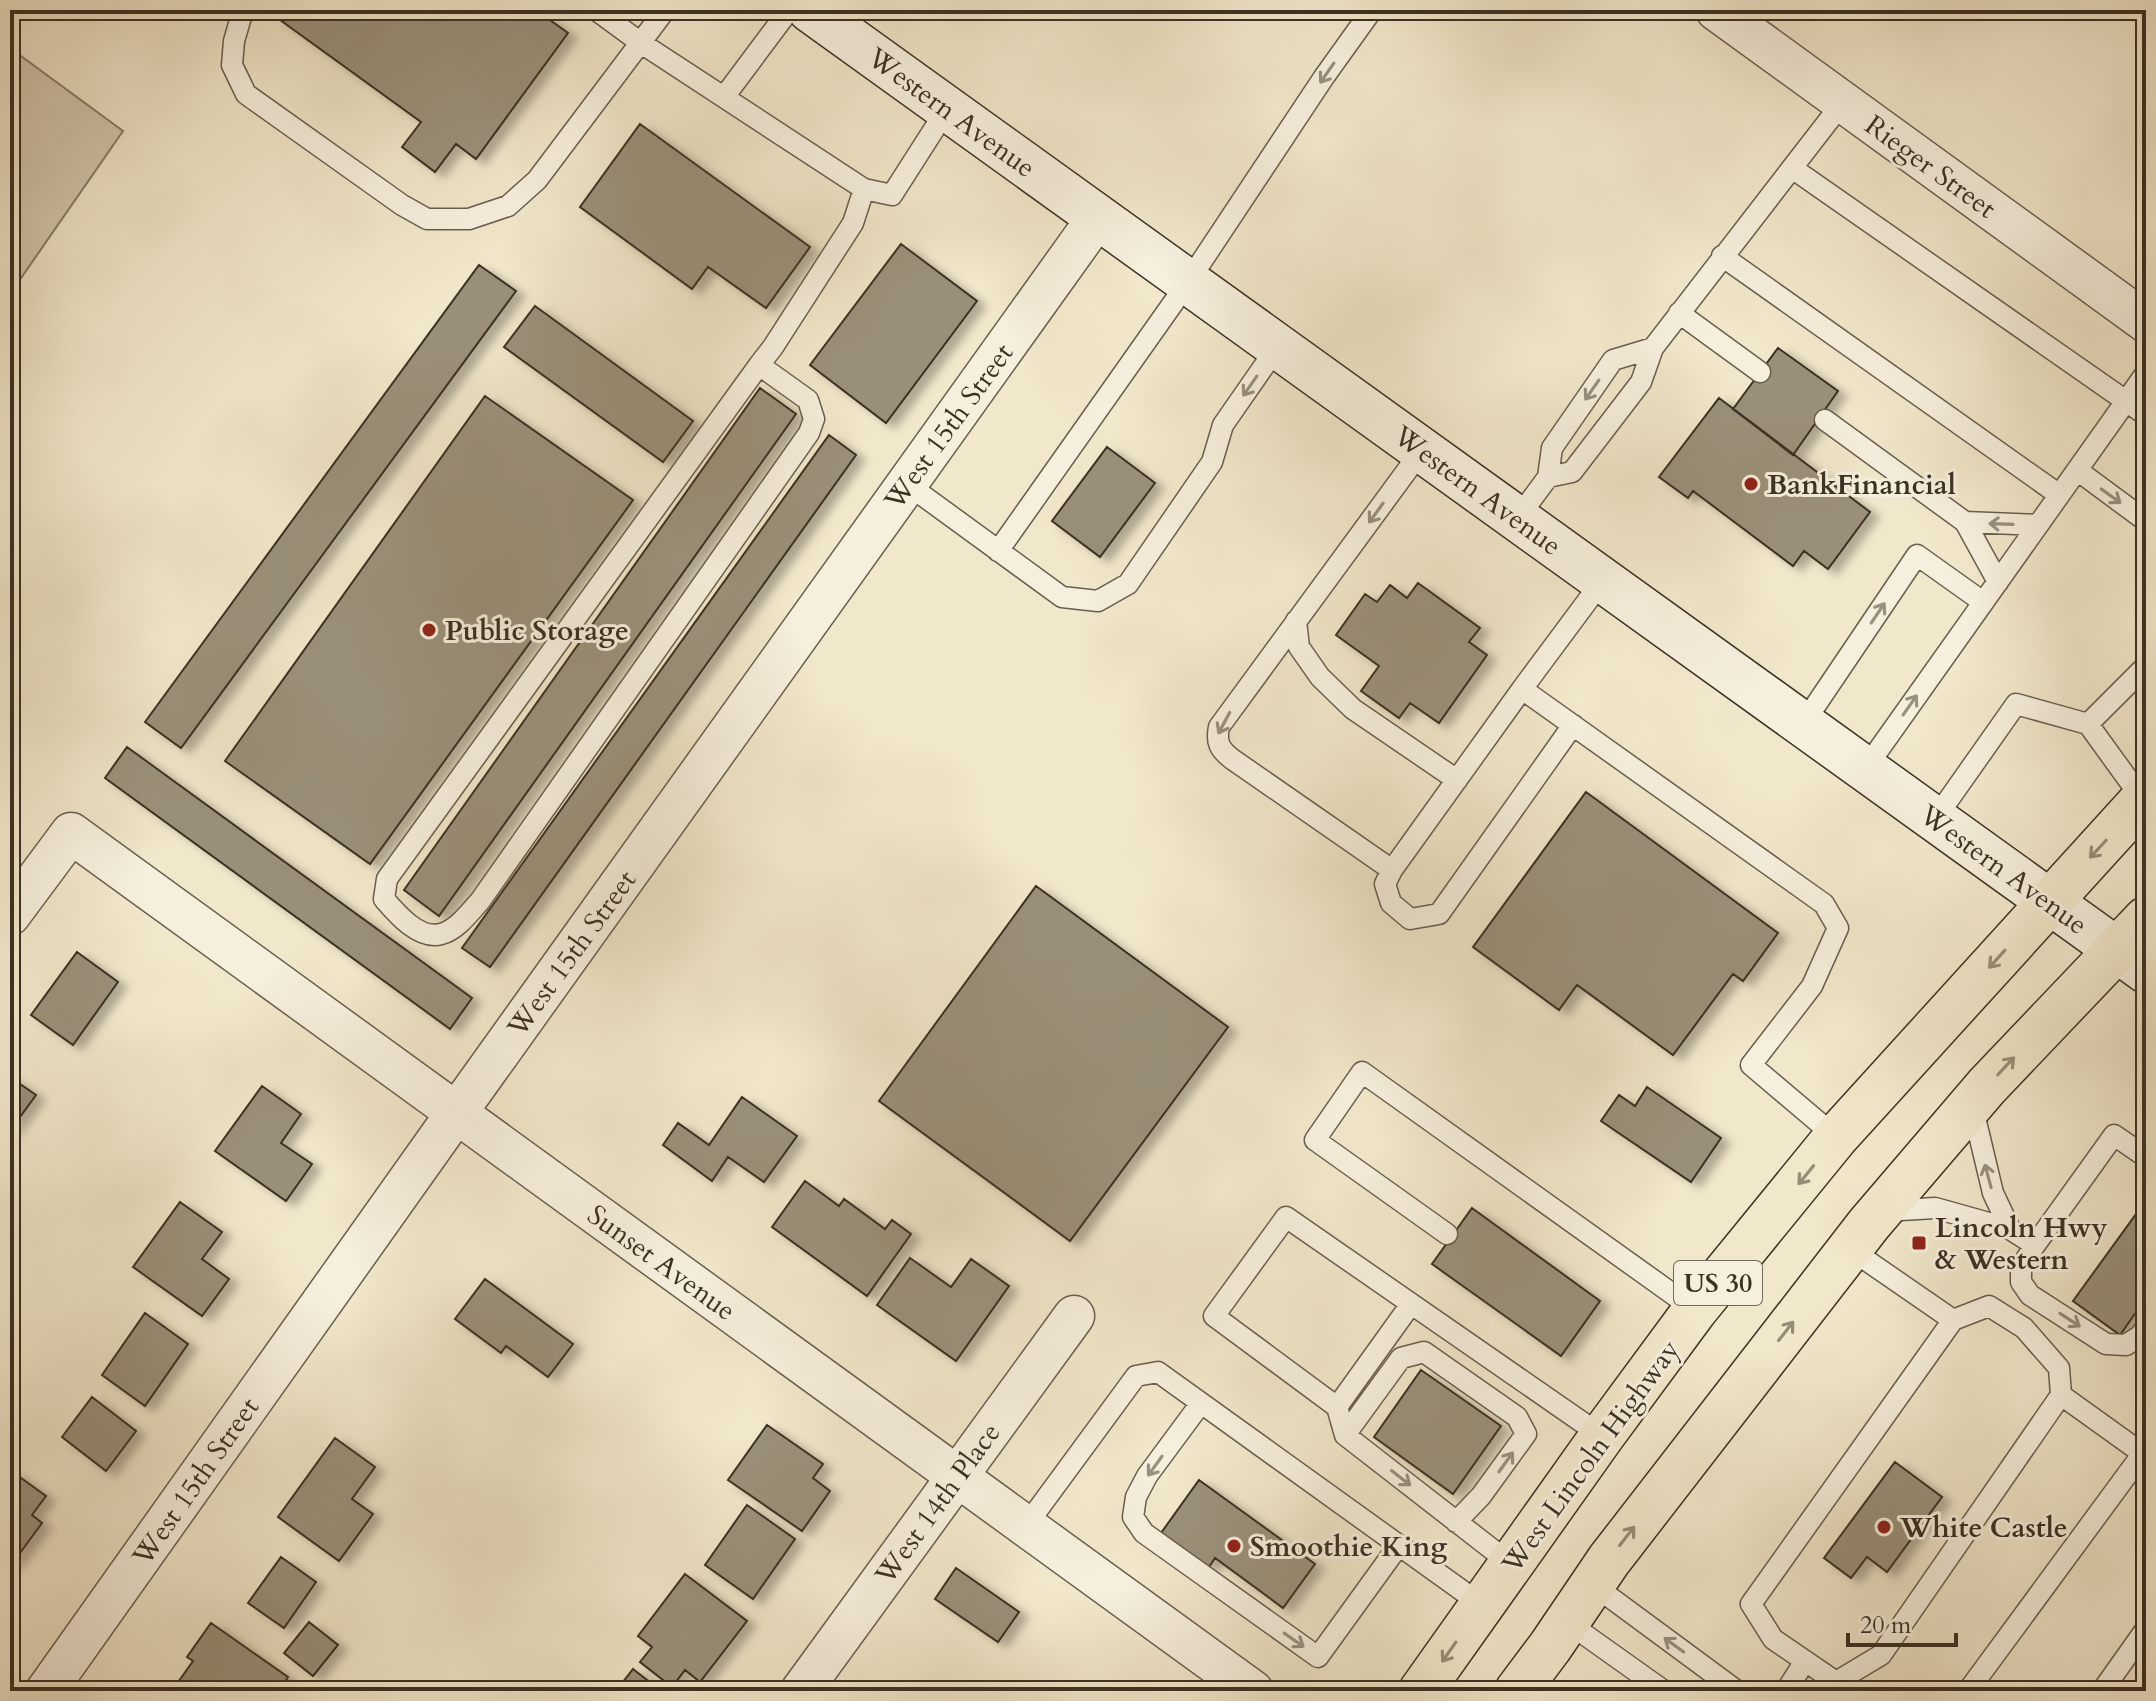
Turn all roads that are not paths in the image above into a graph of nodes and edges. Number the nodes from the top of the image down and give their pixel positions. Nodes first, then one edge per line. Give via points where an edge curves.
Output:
1 (246, 10) edge
2 (596, 10) edge
3 (665, 10) edge
4 (789, 10) edge
5 (810, 10) edge
6 (1372, 10) edge
7 (1716, 10) edge
8 (641, 43) junction
9 (724, 97) junction
10 (1843, 102) junction
11 (947, 109) junction
12 (1792, 168) junction
13 (864, 189) junction
14 (1098, 217) junction
15 (1722, 256) junction
16 (1188, 282) junction
17 (2142, 311) edge
18 (1679, 313) junction
19 (1278, 346) junction
20 (1653, 348) junction
21 (759, 365) junction
22 (1760, 372) dead end
23 (2146, 373) edge
24 (2126, 401) junction
25 (2146, 415) edge
26 (1825, 420) dead end
27 (1422, 450) junction
28 (2077, 470) junction
29 (1548, 477) junction
30 (907, 484) junction
31 (2058, 494) junction
32 (1517, 519) junction
33 (2146, 521) edge
34 (1965, 522) junction
35 (2038, 525) junction
36 (998, 551) junction
37 (1603, 580) junction
38 (1998, 582) junction
39 (1983, 602) junction
40 (1296, 621) junction
41 (2146, 666) edge
42 (1522, 689) junction
43 (1803, 724) junction
44 (2088, 724) junction
45 (1573, 725) junction
46 (1865, 769) junction
47 (1457, 780) junction
48 (2144, 798) edge
49 (1935, 819) junction
50 (1392, 870) junction
51 (2049, 901) junction
52 (10, 915) edge
53 (2136, 947) edge
54 (1972, 1105) junction
55 (457, 1112) junction
56 (1836, 1137) junction
57 (2146, 1157) edge
58 (1880, 1211) junction
59 (2010, 1229) junction
60 (1447, 1234) dead end
61 (2035, 1245) junction
62 (1850, 1249) junction
63 (1411, 1304) junction
64 (1695, 1310) junction
65 (1074, 1316) dead end
66 (1953, 1320) junction
67 (2146, 1328) edge
68 (2061, 1395) junction
69 (1201, 1403) junction
70 (1337, 1407) junction
71 (1345, 1435) junction
72 (1602, 1436) junction
73 (2145, 1453) edge
74 (956, 1478) junction
75 (1456, 1522) junction
76 (1025, 1527) junction
77 (1399, 1545) junction
78 (1511, 1564) junction
79 (1592, 1584) junction
80 (1482, 1605) junction
81 (1567, 1622) junction
82 (2146, 1629) edge
83 (1805, 1661) junction
84 (46, 1691) edge
85 (801, 1691) edge
86 (1253, 1691) edge
87 (1421, 1691) edge
88 (1517, 1691) edge
89 (1664, 1691) edge
90 (1737, 1691) edge
91 (1786, 1691) edge
92 (1968, 1691) edge
93 (2102, 1691) edge

1 - 8 lane via 232,65 246,94 427,219 469,219 508,206 537,180
2 - 8 lane
3 - 8 lane
4 - 9 lane
5 - 11 main road, Western Avenue
6 -> 16 lane
7 - 10 street, Rieger Street
8 - 9 lane
9 - 13 lane
10 - 12 lane
10 - 17 street, Rieger Street
11 - 13 lane via 892,195
11 - 14 main road, Western Avenue
12 - 15 lane
12 - 24 lane
13 - 21 lane via 853,223
14 - 16 main road, Western Avenue
14 - 30 street, West 15th Street
15 - 18 lane
15 - 31 lane
16 - 19 main road, Western Avenue
16 - 36 lane
18 - 20 lane
18 - 22 lane
19 - 27 main road, Western Avenue
19 -> 36 lane via 1223,425 1212,462 1128,584 1098,601 1062,597
20 - 29 lane via 1641,382 1572,472
20 -> 29 lane via 1613,360 1552,448
21 - 21 lane via 387,879 384,899 421,933 440,935 461,923 480,901 809,433 814,419 808,400
23 - 24 lane
24 - 25 lane
24 - 28 lane
26 - 34 lane
27 - 32 main road, Western Avenue
27 -> 40 lane
28 - 31 lane
28 -> 33 lane
29 - 32 lane
30 - 36 lane
30 - 55 street, West 15th Street
31 - 35 lane
32 - 37 main road, Western Avenue
35 -> 34 lane
34 - 38 lane
35 - 38 lane
37 - 42 lane
37 - 43 main road, Western Avenue
38 - 39 lane
43 -> 39 lane via 1917,555
46 -> 39 lane
40 - 47 lane via 1299,647 1342,699
40 -> 50 lane via 1219,727 1217,740 1232,759
41 - 44 lane
42 - 45 lane
42 - 47 lane
43 - 46 main road, Western Avenue
44 - 48 lane
44 - 49 lane via 2016,704
45 - 50 lane via 1439,914 1410,919 1391,903 1385,884
45 - 56 lane via 1824,904 1838,928 1812,986 1751,1065
46 - 49 main road, Western Avenue
47 - 50 lane
48 -> 51 main road, US 30
49 - 51 main road, Western Avenue
51 - 53 main road, Western Avenue
51 -> 56 main road, West Lincoln Highway / US 30
52 - 55 street, Sunset Avenue via 71,833
54 -> 53 main road, US 30
54 - 58 main road, US 30
59 -> 54 lane via 1993,1193
55 - 74 street, Sunset Avenue
55 - 84 street, West 15th Street
56 -> 64 main road, West Lincoln Highway / US 30
57 - 61 lane via 2114,1135
58 - 59 lane via 1935,1208
58 - 62 main road, US 30
59 - 61 lane
60 - 64 lane via 1315,1140 1362,1072
61 -> 67 lane via 2021,1267 2021,1282 2030,1295 2106,1344 2126,1345
62 - 66 lane
79 -> 62 main road, US 30
63 - 70 lane
63 - 70 lane via 1286,1217 1214,1316
63 - 72 lane
64 - 72 main road, West Lincoln Highway / US 30
65 - 74 street, West 14th Place
66 - 68 lane via 1989,1306 2024,1328 2059,1368
66 - 83 lane via 1751,1604 1773,1639
68 - 73 lane
68 - 83 lane via 1881,1655 1836,1682
69 - 76 lane via 1158,1372 1136,1376
69 - 77 lane
69 -> 77 lane via 1136,1497 1133,1517 1144,1533 1318,1657
70 - 71 lane
71 -> 75 lane
75 -> 71 lane via 1526,1434 1517,1417 1424,1352 1401,1358
72 - 78 main road, West Lincoln Highway / US 30
73 - 92 lane
74 - 76 street, Sunset Avenue
74 - 85 street, West 14th Place
75 - 78 lane
76 - 86 street, Sunset Avenue
77 - 80 lane
78 - 80 main road, West Lincoln Highway / US 30
79 - 81 main road, US 30
90 -> 79 lane
80 -> 87 main road, West Lincoln Highway / US 30
81 - 88 main road, US 30
81 - 89 lane
82 - 93 lane
83 - 91 lane

